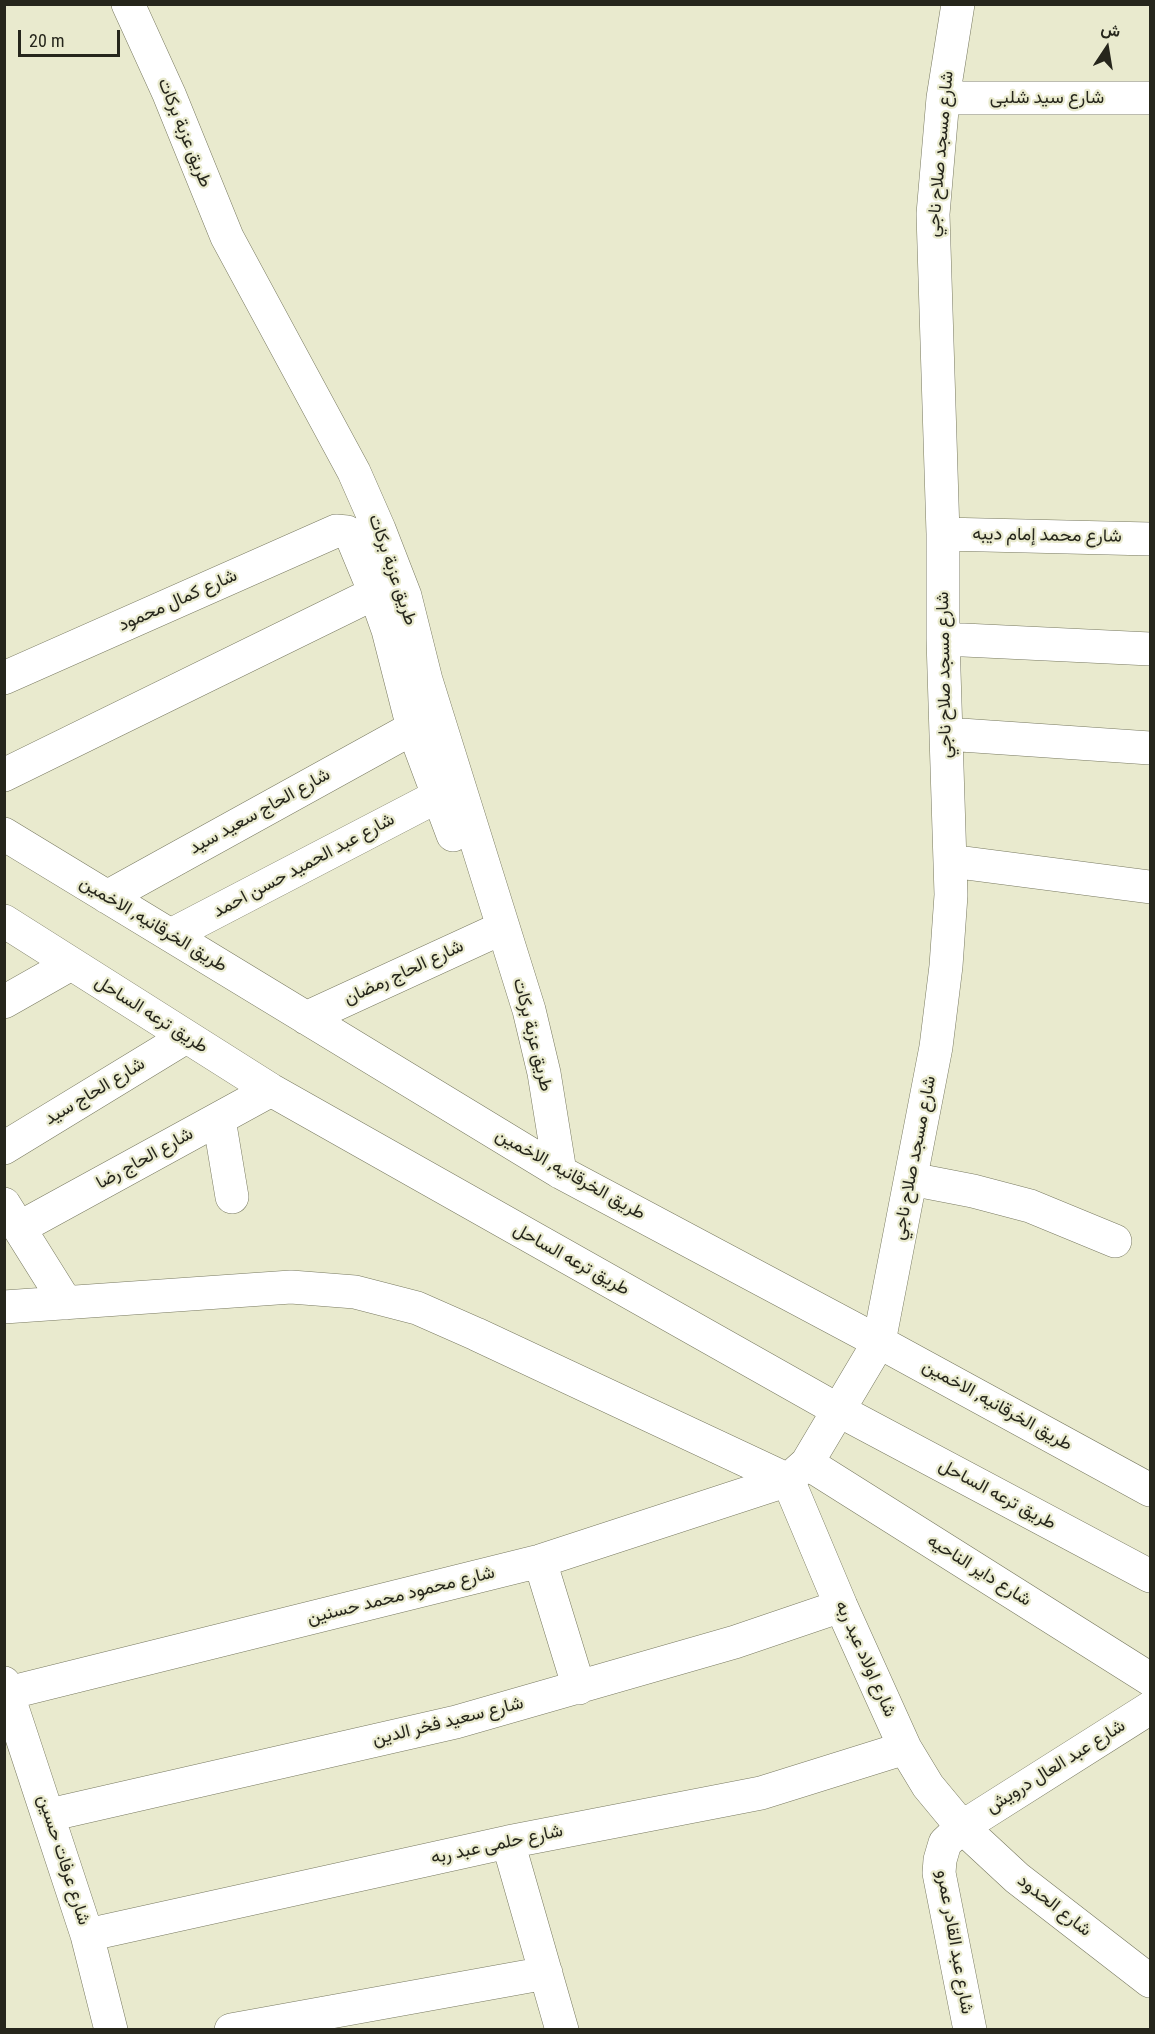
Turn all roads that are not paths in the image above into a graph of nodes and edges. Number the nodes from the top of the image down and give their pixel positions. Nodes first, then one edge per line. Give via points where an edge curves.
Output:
1 (128, 4) edge
2 (958, 4) edge
3 (944, 98) junction
4 (1150, 98) edge
5 (943, 534) junction
6 (1150, 538) edge
7 (375, 593) junction
8 (944, 639) junction
9 (1150, 649) edge
10 (4, 678) edge
11 (413, 728) junction
12 (946, 734) junction
13 (1150, 748) edge
14 (4, 774) edge
15 (438, 796) junction
16 (4, 834) edge
17 (950, 861) junction
18 (484, 869) junction
19 (1150, 886) edge
20 (107, 897) junction
21 (4, 921) edge
22 (502, 928) junction
23 (171, 935) junction
24 (71, 964) junction
25 (4, 1002) edge
26 (306, 1018) junction
27 (186, 1037) junction
28 (271, 1090) junction
29 (219, 1119) junction
30 (4, 1148) edge
31 (560, 1172) junction
32 (911, 1179) junction
33 (232, 1197) dead end
34 (12, 1216) edge
35 (1114, 1241) dead end
36 (66, 1303) junction
37 (4, 1307) edge
38 (879, 1342) junction
39 (838, 1410) junction
40 (798, 1471) junction
41 (1150, 1490) edge
42 (540, 1561) junction
43 (1150, 1576) edge
44 (841, 1605) junction
45 (1150, 1679) edge
46 (6, 1688) edge
47 (579, 1688) junction
48 (1150, 1708) edge
49 (905, 1748) junction
50 (49, 1815) junction
51 (962, 1827) junction
52 (508, 1842) junction
53 (87, 1935) junction
54 (546, 1973) junction
55 (1150, 1981) edge
56 (111, 2030) edge
57 (231, 2030) edge
58 (562, 2030) edge
59 (970, 2030) edge

1 - 18 street, طريق عزبة بركات via 226,237 354,471 379,529 405,596 426,680
2 - 3 street, شارع مسجد صلاح ناجي
3 - 4 street, شارع سيد شلبى
3 - 5 street, شارع مسجد صلاح ناجي via 933,214
5 - 6 street, شارع محمد إمام ديبه
5 - 8 street, شارع مسجد صلاح ناجي
7 - 10 street, شارع كمال محمود via 351,535 336,531
7 - 11 street
7 - 14 street
8 - 9 street
8 - 12 street, شارع مسجد صلاح ناجي
11 - 15 street
11 - 20 street, شارع الحاج سعيد سيد
12 - 13 street
12 - 17 street, شارع مسجد صلاح ناجي
15 - 18 street via 463,862 472,869
15 - 23 street, شارع عبد الحميد حسن احمد
16 - 20 street, طريق الخرقانيه, الاخمين
17 - 19 street
17 - 32 street, شارع مسجد صلاح ناجي via 951,895 937,1035
18 - 22 street, طريق عزبة بركات
20 - 23 street, طريق الخرقانيه, الاخمين
21 - 24 street, طريق ترعه الساحل
22 - 26 street, شارع الحاج رمضان
22 - 31 street, طريق عزبة بركات via 529,1010 544,1073
23 - 26 street, طريق الخرقانيه, الاخمين
24 - 25 street
24 - 27 street, طريق ترعه الساحل
26 - 31 street, طريق الخرقانيه, الاخمين
27 - 28 street, طريق ترعه الساحل
27 - 30 street, شارع الحاج سيد
28 - 29 street, شارع الحاج رضا
28 - 39 street, طريق ترعه الساحل
29 - 33 street
29 - 34 street, شارع الحاج رضا
31 - 38 street, طريق الخرقانيه, الاخمين
32 - 35 street via 1030,1206
32 - 38 street, شارع مسجد صلاح ناجي
34 - 36 street
36 - 37 street, شارع داير الناحيه
36 - 40 street, شارع داير الناحيه via 291,1287 355,1292 417,1308
38 - 39 street, شارع مسجد صلاح ناجي
38 - 41 street, طريق الخرقانيه, الاخمين
39 - 40 street, شارع مسجد صلاح ناجي
39 - 43 street, طريق ترعه الساحل
40 - 42 street, شارع محمود محمد حسنين
40 - 44 street, شارع اولاد عبد ربه
40 - 45 street, شارع داير الناحيه
42 - 46 street, شارع محمود محمد حسنين
42 - 47 street
44 - 47 street, شارع سعيد فخر الدين via 735,1642
44 - 49 street, شارع اولاد عبد ربه
46 - 50 street, شارع عرفات حسين
47 - 50 street, شارع سعيد فخر الدين via 456,1722
48 - 51 street, شارع عبد العال درويش
49 - 51 street, شارع اولاد عبد ربه via 928,1786
49 - 52 street, شارع حلمى عبد ربه via 761,1793
50 - 53 street, شارع عرفات حسين
51 - 55 street, شارع الحدود via 1017,1878
51 - 59 street, شارع عبد القادر عمرو via 945,1843 939,1873
52 - 53 street, شارع حلمى عبد ربه
52 - 54 street
53 - 56 street, شارع عرفات حسين
54 - 57 street
54 - 58 street

